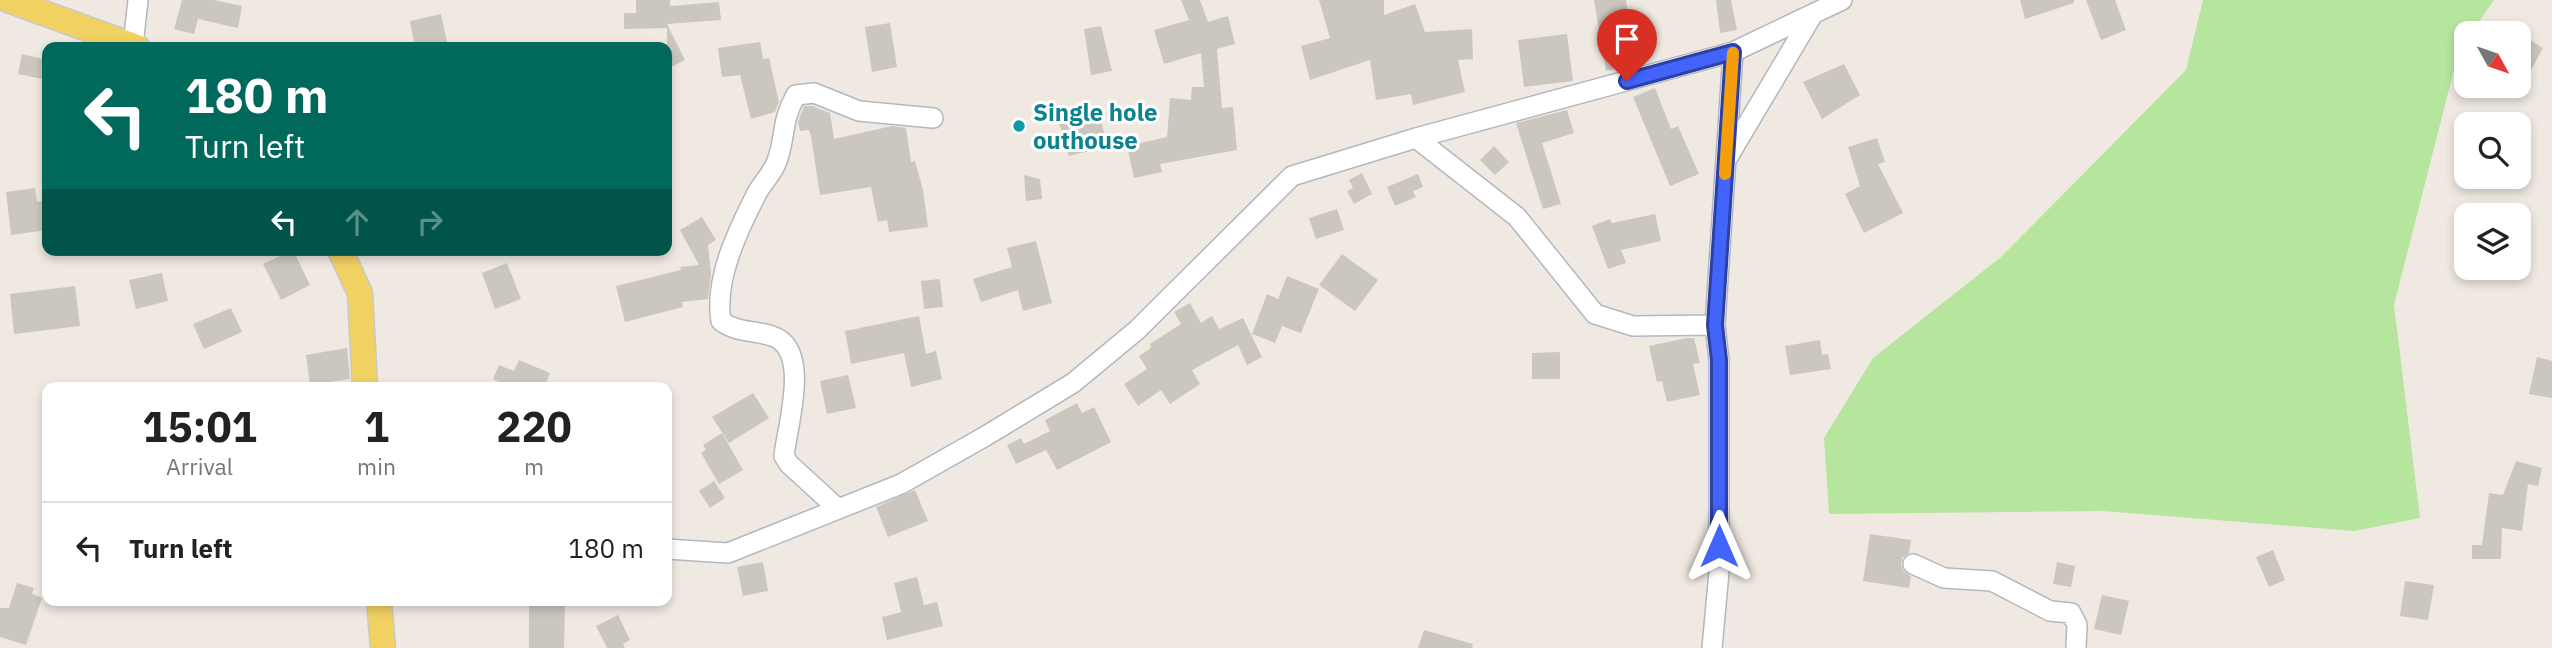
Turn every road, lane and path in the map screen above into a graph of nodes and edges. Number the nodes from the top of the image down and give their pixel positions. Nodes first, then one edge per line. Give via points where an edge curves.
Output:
1 (8, 0) edge
2 (138, 0) edge
3 (1842, 0) edge
4 (1814, 13) junction
5 (124, 42) edge
6 (135, 42) edge
7 (1733, 52) junction
8 (933, 118) dead end
9 (1416, 138) junction
10 (1726, 160) junction
11 (343, 256) edge
12 (1715, 325) junction
13 (365, 382) edge
14 (836, 507) junction
15 (672, 549) edge
16 (1913, 564) dead end
17 (380, 606) edge
18 (383, 648) edge
19 (1712, 648) edge
20 (2076, 648) edge

1 - 5 main road
2 - 6 street
3 - 4 street
4 - 7 street
4 - 10 street
7 - 9 street
7 - 10 street
8 - 14 street via 859,111 814,93 796,95 785,113 777,162 753,202 724,275 721,321 731,328 785,342 794,363 791,426 784,456
9 - 12 street via 1517,217 1595,313 1633,326
9 - 14 street via 1292,176 1137,330 1073,383 901,484
10 - 12 street
11 - 13 main road via 360,293
12 - 19 street via 1719,572
14 - 15 street via 728,553
16 - 20 street via 1944,578 1992,581 2050,611 2071,614 2077,625
17 - 18 main road

